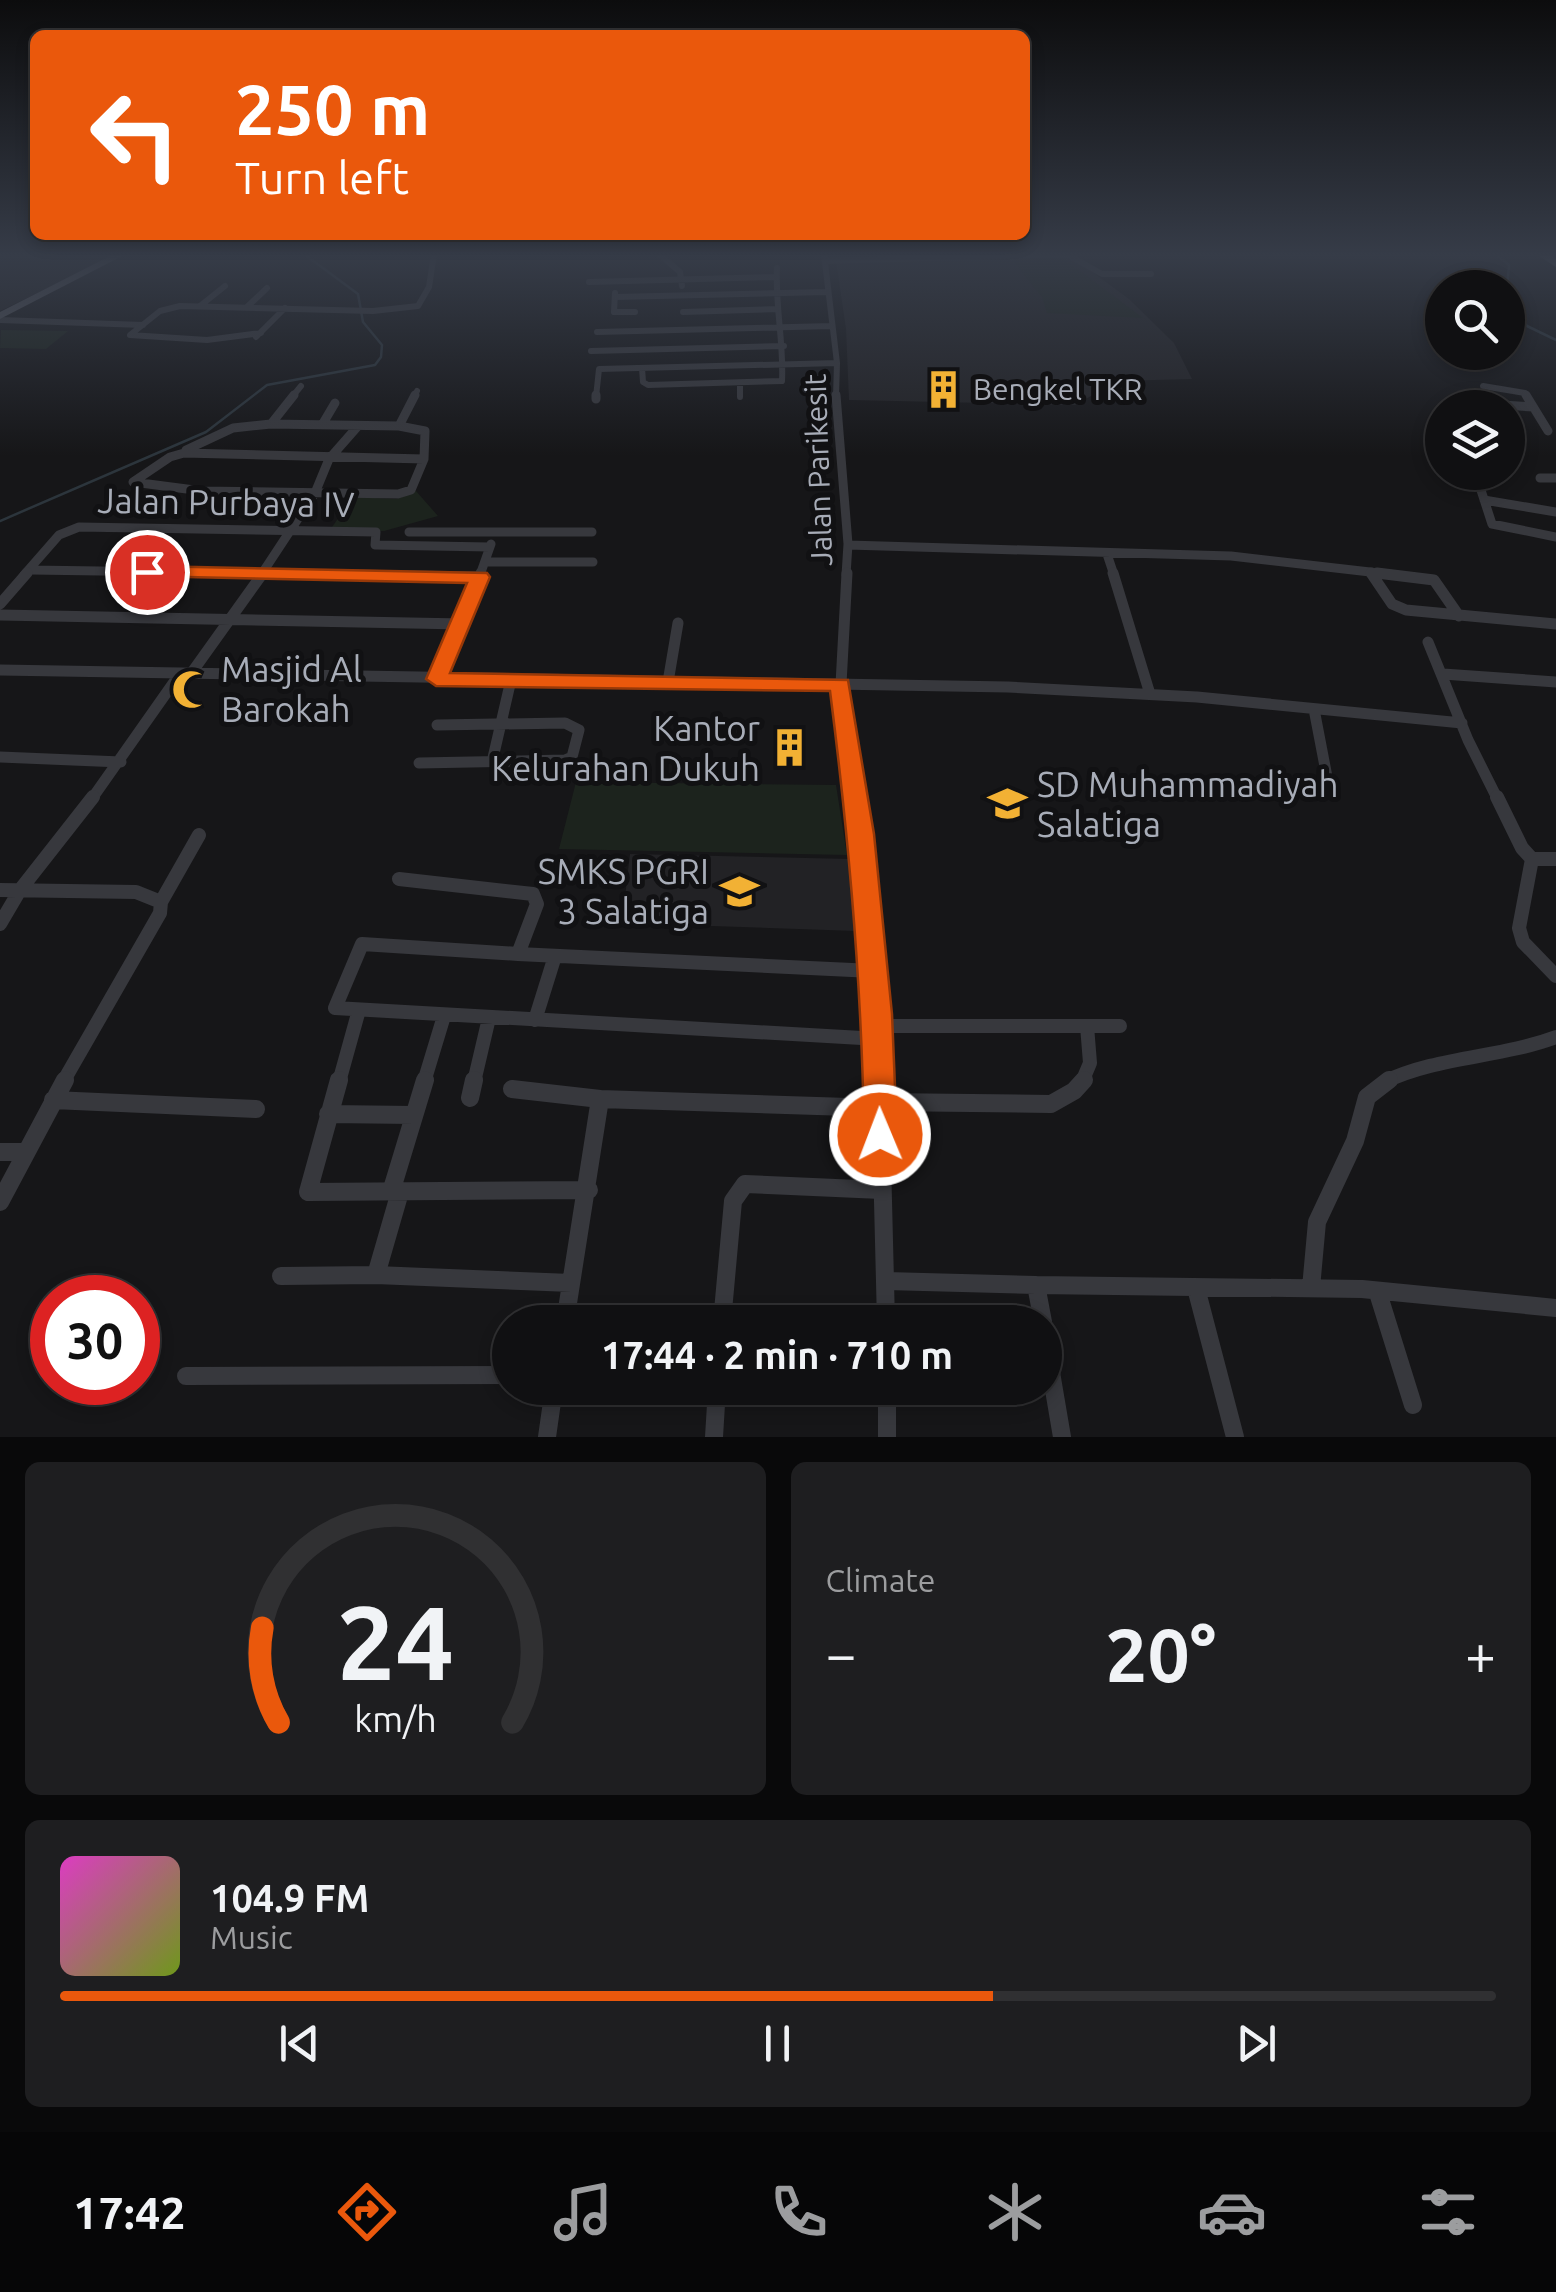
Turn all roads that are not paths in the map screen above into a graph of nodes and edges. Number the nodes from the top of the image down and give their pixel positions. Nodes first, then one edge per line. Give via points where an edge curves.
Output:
1 (63, 321) edge
2 (149, 321) edge
3 (273, 321) edge
4 (634, 321) edge
5 (681, 321) edge
6 (781, 321) edge
7 (831, 321) edge
8 (143, 325) junction
9 (832, 326) junction
10 (783, 327) junction
11 (681, 330) junction
12 (710, 330) junction
13 (634, 331) junction
14 (598, 332) dead end
15 (784, 346) junction
16 (711, 347) junction
17 (592, 351) dead end
18 (837, 362) junction
19 (782, 364) junction
20 (712, 366) junction
21 (642, 368) junction
22 (301, 386) dead end
23 (1483, 386) dead end
24 (417, 391) dead end
25 (596, 399) dead end
26 (336, 403) dead end
27 (1525, 406) edge
28 (1533, 407) junction
29 (271, 424) junction
30 (322, 424) junction
31 (358, 426) junction
32 (399, 426) junction
33 (1552, 431) edge
34 (1556, 442) edge
35 (176, 454) junction
36 (329, 459) junction
37 (424, 459) junction
38 (1540, 478) dead end
39 (1556, 478) edge
40 (1481, 490) edge
41 (315, 493) junction
42 (1484, 500) junction
43 (1556, 512) edge
44 (290, 532) junction
45 (409, 532) dead end
46 (496, 532) junction
47 (592, 532) dead end
48 (1556, 537) edge
49 (848, 545) junction
50 (490, 547) junction
51 (1107, 554) junction
52 (485, 562) junction
53 (593, 562) dead end
54 (31, 570) junction
55 (1370, 572) junction
56 (262, 574) junction
57 (480, 577) junction
58 (0, 604) edge
59 (0, 615) edge
60 (1458, 616) junction
61 (231, 621) junction
62 (678, 623) dead end
63 (463, 624) junction
64 (1556, 624) edge
65 (1428, 642) dead end
66 (1, 671) edge
67 (1444, 674) junction
68 (184, 675) junction
69 (436, 679) junction
70 (511, 680) junction
71 (668, 682) junction
72 (1556, 682) edge
73 (840, 684) junction
74 (1150, 694) junction
75 (1314, 709) junction
76 (1462, 723) junction
77 (501, 724) junction
78 (437, 725) dead end
79 (0, 756) edge
80 (121, 762) junction
81 (492, 762) junction
82 (419, 763) dead end
83 (1328, 782) dead end
84 (199, 834) dead end
85 (1532, 859) junction
86 (1556, 859) edge
87 (399, 879) dead end
88 (0, 890) edge
89 (20, 890) junction
90 (160, 902) junction
91 (0, 924) edge
92 (518, 954) junction
93 (555, 956) junction
94 (873, 971) junction
95 (1556, 975) edge
96 (359, 1010) junction
97 (444, 1016) junction
98 (488, 1018) junction
99 (535, 1020) junction
100 (1086, 1026) junction
101 (1120, 1026) dead end
102 (878, 1032) junction
103 (1556, 1037) edge
104 (512, 1090) dead end
105 (470, 1098) dead end
106 (53, 1100) junction
107 (600, 1100) junction
108 (880, 1105) junction
109 (256, 1109) dead end
110 (328, 1114) junction
111 (414, 1115) junction
112 (0, 1152) edge
113 (24, 1152) junction
114 (589, 1190) junction
115 (881, 1190) junction
116 (395, 1192) junction
117 (0, 1202) edge
118 (376, 1275) junction
119 (281, 1276) dead end
120 (886, 1282) junction
121 (571, 1283) junction
122 (1036, 1285) junction
123 (1196, 1288) junction
124 (1311, 1288) junction
125 (1378, 1293) junction
126 (567, 1305) edge
127 (724, 1305) edge
128 (886, 1305) edge
129 (1040, 1305) edge
130 (1556, 1308) edge
131 (492, 1375) edge
132 (186, 1376) dead end
133 (552, 1405) edge
134 (716, 1405) edge
135 (887, 1405) edge
136 (1057, 1405) edge
137 (1414, 1405) dead end
138 (547, 1437) edge
139 (714, 1437) edge
140 (887, 1437) edge
141 (1062, 1437) edge
142 (1235, 1437) edge

1 - 8 street
2 - 8 street
3 - 8 street via 240,344 132,337
4 - 13 street
5 - 11 street
6 - 10 street
7 - 9 street, Jalan Parikesit
9 - 10 street
9 - 18 street, Jalan Parikesit
10 - 12 street
10 - 15 street
11 - 12 street
11 - 13 street
12 - 16 street
13 - 14 street
15 - 16 street
15 - 19 street
16 - 17 street
16 - 20 street
18 - 19 street
18 - 49 street, Jalan Parikesit
19 - 20 street
19 - 21 street via 779,380 740,390 648,385
20 - 21 street
21 - 25 street via 599,369
22 - 29 street
23 - 28 street via 1522,392
24 - 32 street
26 - 30 street
27 - 28 street
28 - 33 street
29 - 30 street
29 - 35 street via 233,428
30 - 31 street
31 - 32 street
31 - 36 street
32 - 37 street via 425,431
33 - 34 street
35 - 36 street
35 - 41 street via 132,484
36 - 37 street
36 - 41 street
37 - 41 street via 407,493
38 - 39 street
40 - 42 street
41 - 44 street
42 - 43 street
42 - 48 street via 1492,524
44 - 50 street, Jalan Purbaya IV via 378,532 375,545
44 - 54 street, Jalan Purbaya IV via 74,528 59,535
44 - 56 street
45 - 46 street
46 - 47 street
46 - 50 street
49 - 51 street
49 - 73 street, Jalan Parikesit
50 - 52 street
51 - 55 street via 1230,556
51 - 74 street
52 - 53 street
52 - 57 street
54 - 56 street
54 - 58 street
55 - 60 street via 1398,608
55 - 60 street via 1434,580
56 - 57 street
56 - 61 street
57 - 63 street
59 - 61 street
60 - 64 street
61 - 63 street
61 - 68 street
62 - 71 street
63 - 69 street
65 - 67 street
66 - 68 street
67 - 72 street
67 - 76 street
68 - 69 street
68 - 80 street
69 - 70 street
70 - 71 street
70 - 77 street
71 - 73 street
73 - 74 street
73 - 94 street, Jalan Parikesit
74 - 75 street
75 - 76 street
75 - 83 street
76 - 85 street
77 - 78 street
77 - 81 street
77 - 81 street via 565,723 579,730 569,759
79 - 80 street
80 - 89 street
81 - 82 street
84 - 90 street
85 - 86 street
85 - 95 street via 1518,928
87 - 92 street via 533,894 537,904
88 - 89 street
89 - 90 street via 136,892
89 - 91 street
90 - 106 street
92 - 93 street
92 - 96 street via 362,944 336,1008
93 - 94 street
93 - 99 street
94 - 102 street, Jalan Parikesit
96 - 97 street
96 - 110 street
97 - 98 street
97 - 111 street
98 - 99 street
98 - 105 street
99 - 102 street
100 - 101 street
100 - 102 street
100 - 108 street via 1093,1060 1087,1080 1051,1104
102 - 108 street, Jalan Parikesit
103 - 124 street via 1514,1052 1429,1066 1374,1090 1323,1204
104 - 107 street
106 - 109 street
106 - 113 street
107 - 108 street
107 - 114 street
108 - 115 street, Jalan Parikesit
110 - 111 street
110 - 116 street via 308,1192
111 - 116 street
112 - 113 street
113 - 117 street
114 - 116 street
114 - 121 street
115 - 120 street, Jalan Parikesit
115 - 127 street via 745,1184 733,1200
116 - 118 street
118 - 119 street
118 - 121 street
120 - 122 street
120 - 128 street, Jalan Parikesit
121 - 126 street
122 - 123 street
122 - 129 street
123 - 124 street
123 - 142 street
124 - 125 street
125 - 130 street
125 - 137 street
131 - 132 street
133 - 138 street
134 - 139 street
135 - 140 street
136 - 141 street

